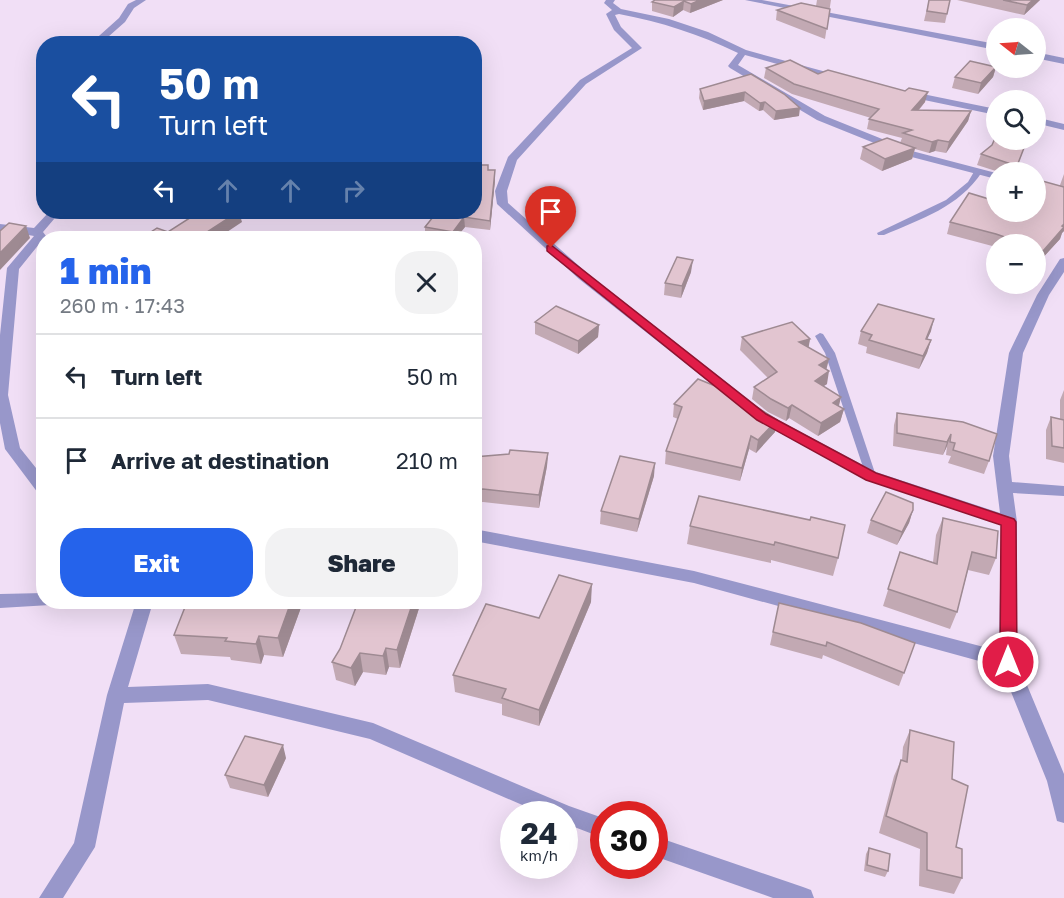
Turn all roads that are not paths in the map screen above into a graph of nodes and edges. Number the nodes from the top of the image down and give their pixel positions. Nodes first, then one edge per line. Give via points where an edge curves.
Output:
1 (142, 0) edge
2 (749, 0) edge
3 (615, 5) edge
4 (103, 36) edge
5 (986, 45) edge
6 (743, 52) junction
7 (1046, 57) edge
8 (1064, 61) edge
9 (849, 81) edge
10 (893, 91) edge
11 (986, 110) edge
12 (1046, 123) edge
13 (1064, 127) edge
14 (978, 172) junction
15 (986, 174) edge
16 (50, 219) edge
17 (0, 227) edge
18 (38, 231) edge
19 (36, 232) edge
20 (881, 233) dead end
21 (36, 242) edge
22 (1064, 261) edge
23 (820, 336) dead end
24 (871, 477) junction
25 (36, 478) edge
26 (1003, 487) junction
27 (1064, 491) edge
28 (1009, 522) junction
29 (482, 537) edge
30 (36, 600) edge
31 (0, 601) edge
32 (142, 609) edge
33 (1008, 662) junction
34 (116, 695) junction
35 (1060, 782) edge
36 (1064, 814) edge
37 (590, 823) edge
38 (668, 851) edge
39 (50, 898) edge
40 (803, 898) edge

1 - 4 street via 131,6
2 - 5 street
3 - 6 street via 695,31
3 - 24 street via 610,14 617,28 638,48 583,82 512,159 501,191 503,204 583,276 762,417
6 - 9 street
6 - 14 street via 733,66 821,118 908,153
7 - 8 street
10 - 11 street
12 - 13 street
14 - 15 street
14 - 20 lane via 972,184 938,208
16 - 18 street
17 - 19 street
21 - 25 street via 13,268 1,395 14,449
22 - 26 street via 1043,294 1016,353 1001,456
23 - 24 lane via 830,353
24 - 28 street
26 - 27 street
26 - 28 street
28 - 33 street
29 - 33 street via 694,577
30 - 31 street
32 - 34 street
33 - 35 street
34 - 37 street via 208,692 374,731
34 - 39 street via 84,847
35 - 36 street
38 - 40 street

